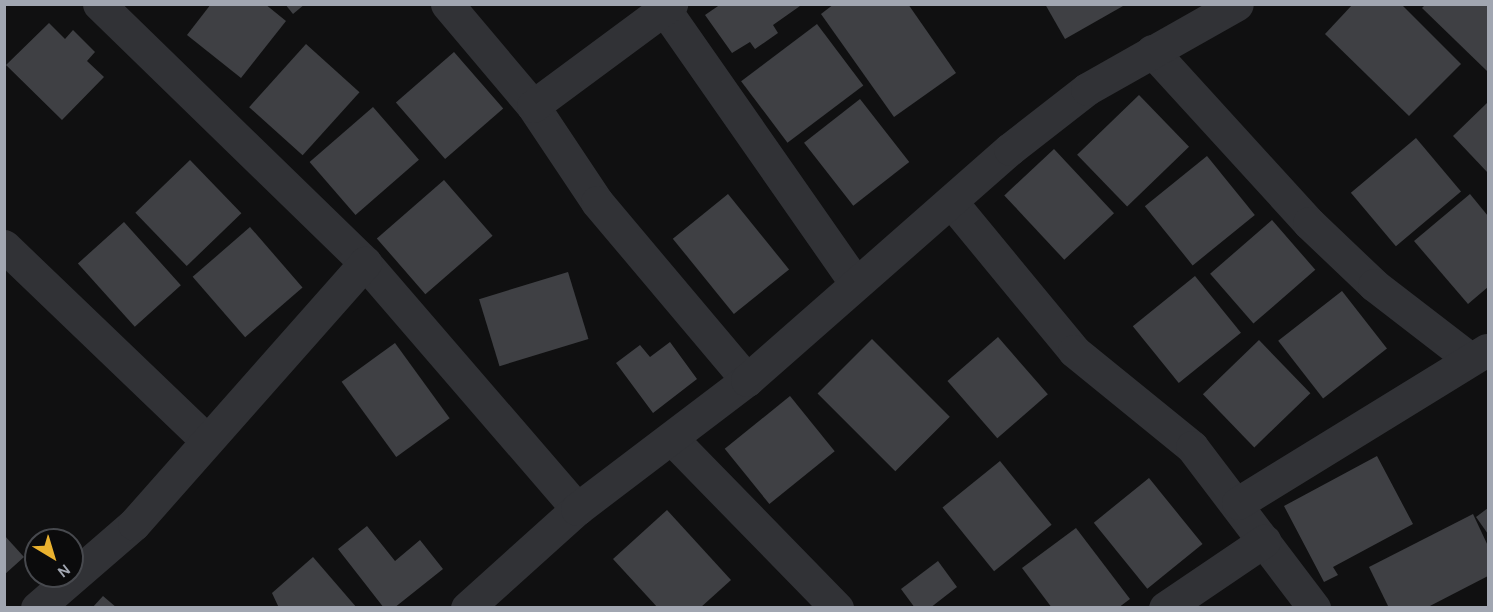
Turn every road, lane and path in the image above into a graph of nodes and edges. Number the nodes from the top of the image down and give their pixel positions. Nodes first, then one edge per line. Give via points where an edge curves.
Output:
1 (99, 4) edge
2 (447, 4) edge
3 (1237, 4) edge
4 (668, 7) edge
5 (1152, 51) junction
6 (534, 106) junction
7 (952, 204) junction
8 (4, 246) edge
9 (365, 263) junction
10 (855, 282) junction
11 (1479, 354) edge
12 (747, 380) junction
13 (673, 440) junction
14 (207, 441) junction
15 (1238, 503) junction
16 (577, 509) junction
17 (1264, 540) junction
18 (37, 608) edge
19 (467, 608) edge
20 (837, 608) edge
21 (1166, 608) edge
22 (1314, 608) edge

1 - 9 street
2 - 6 street
3 - 5 street
4 - 6 street
4 - 10 street
5 - 7 street via 1087,88 1010,149
5 - 11 street via 1309,223 1374,285
6 - 12 street via 597,202
7 - 10 street
7 - 15 street via 1074,351 1192,447
8 - 14 street
9 - 14 street
9 - 16 street
10 - 12 street
11 - 15 street
12 - 13 street
13 - 16 street
13 - 20 street
14 - 18 street via 134,524
15 - 17 street
16 - 19 street
17 - 21 street
17 - 22 street

